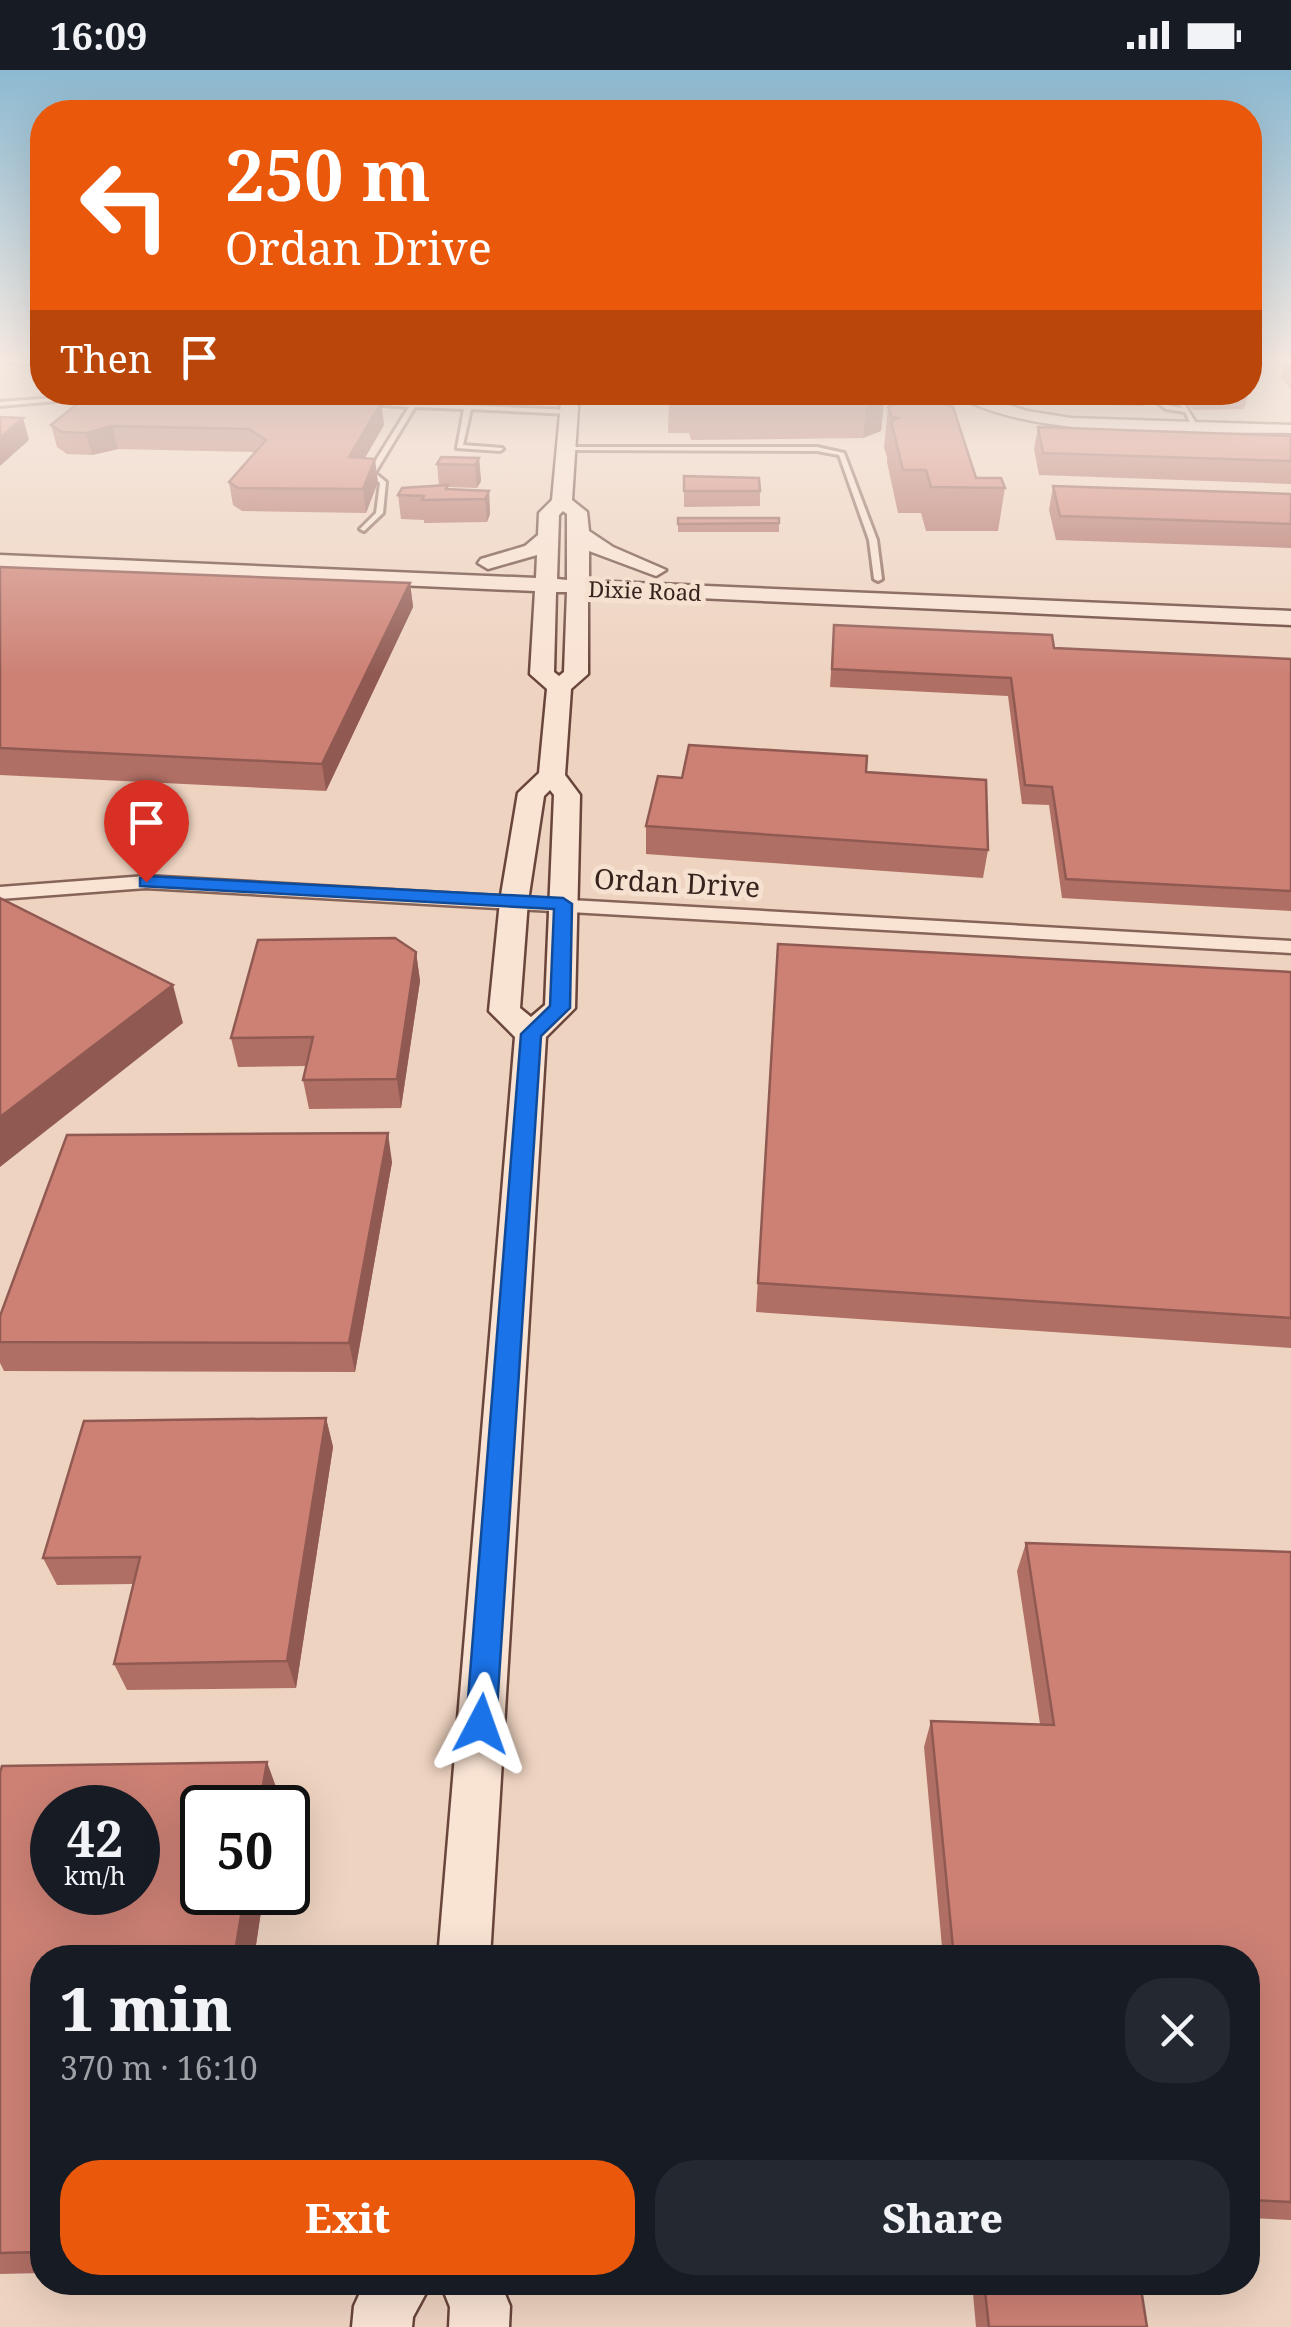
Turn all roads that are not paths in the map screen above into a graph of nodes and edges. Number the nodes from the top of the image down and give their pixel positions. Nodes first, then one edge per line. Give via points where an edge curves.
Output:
1 (378, 464) edge
2 (565, 464) edge
3 (846, 464) edge
4 (562, 502) junction
5 (364, 529) dead end
6 (579, 533) junction
7 (549, 536) junction
8 (0, 544) edge
9 (0, 561) edge
10 (488, 563) junction
11 (656, 570) junction
12 (547, 576) junction
13 (576, 578) junction
14 (878, 579) junction
15 (430, 580) junction
16 (647, 591) junction
17 (1291, 596) edge
18 (575, 617) junction
19 (1291, 618) edge
20 (545, 630) junction
21 (559, 686) junction
22 (552, 776) junction
23 (0, 893) edge
24 (514, 901) junction
25 (563, 904) junction
26 (1291, 947) edge
27 (531, 1034) junction
28 (465, 1945) edge
29 (393, 2295) edge
30 (475, 2295) edge
31 (382, 2327) edge
32 (479, 2327) edge

1 - 5 lane via 372,474 383,482 379,513
2 - 4 main road
3 - 14 lane via 874,540
4 - 6 main road via 576,512
4 - 7 main road via 549,513
6 - 11 main road via 620,560
6 - 13 main road
7 - 10 main road via 519,556
7 - 12 main road
8 - 10 main road, Dixie Road
9 - 15 main road, Dixie Road
10 - 12 main road, Dixie Road
11 - 13 main road, Dixie Road
11 - 14 main road, Dixie Road
12 - 13 main road, Dixie Road
12 - 15 main road, Dixie Road
12 - 20 main road
13 - 16 main road, Dixie Road
13 - 18 main road
14 - 17 main road, Dixie Road
15 - 20 main road via 512,598
16 - 18 main road via 594,602
16 - 19 main road, Dixie Road
18 - 21 main road via 576,674
20 - 21 main road via 542,674
21 - 22 main road
22 - 24 main road via 530,793
22 - 25 main road via 567,795
23 - 24 street, Ordan Drive via 146,882
24 - 25 street, Ordan Drive
24 - 27 main road via 504,1011
25 - 26 street, Ordan Drive
25 - 27 main road via 560,1008
27 - 28 main road
29 - 31 main road
30 - 32 main road

